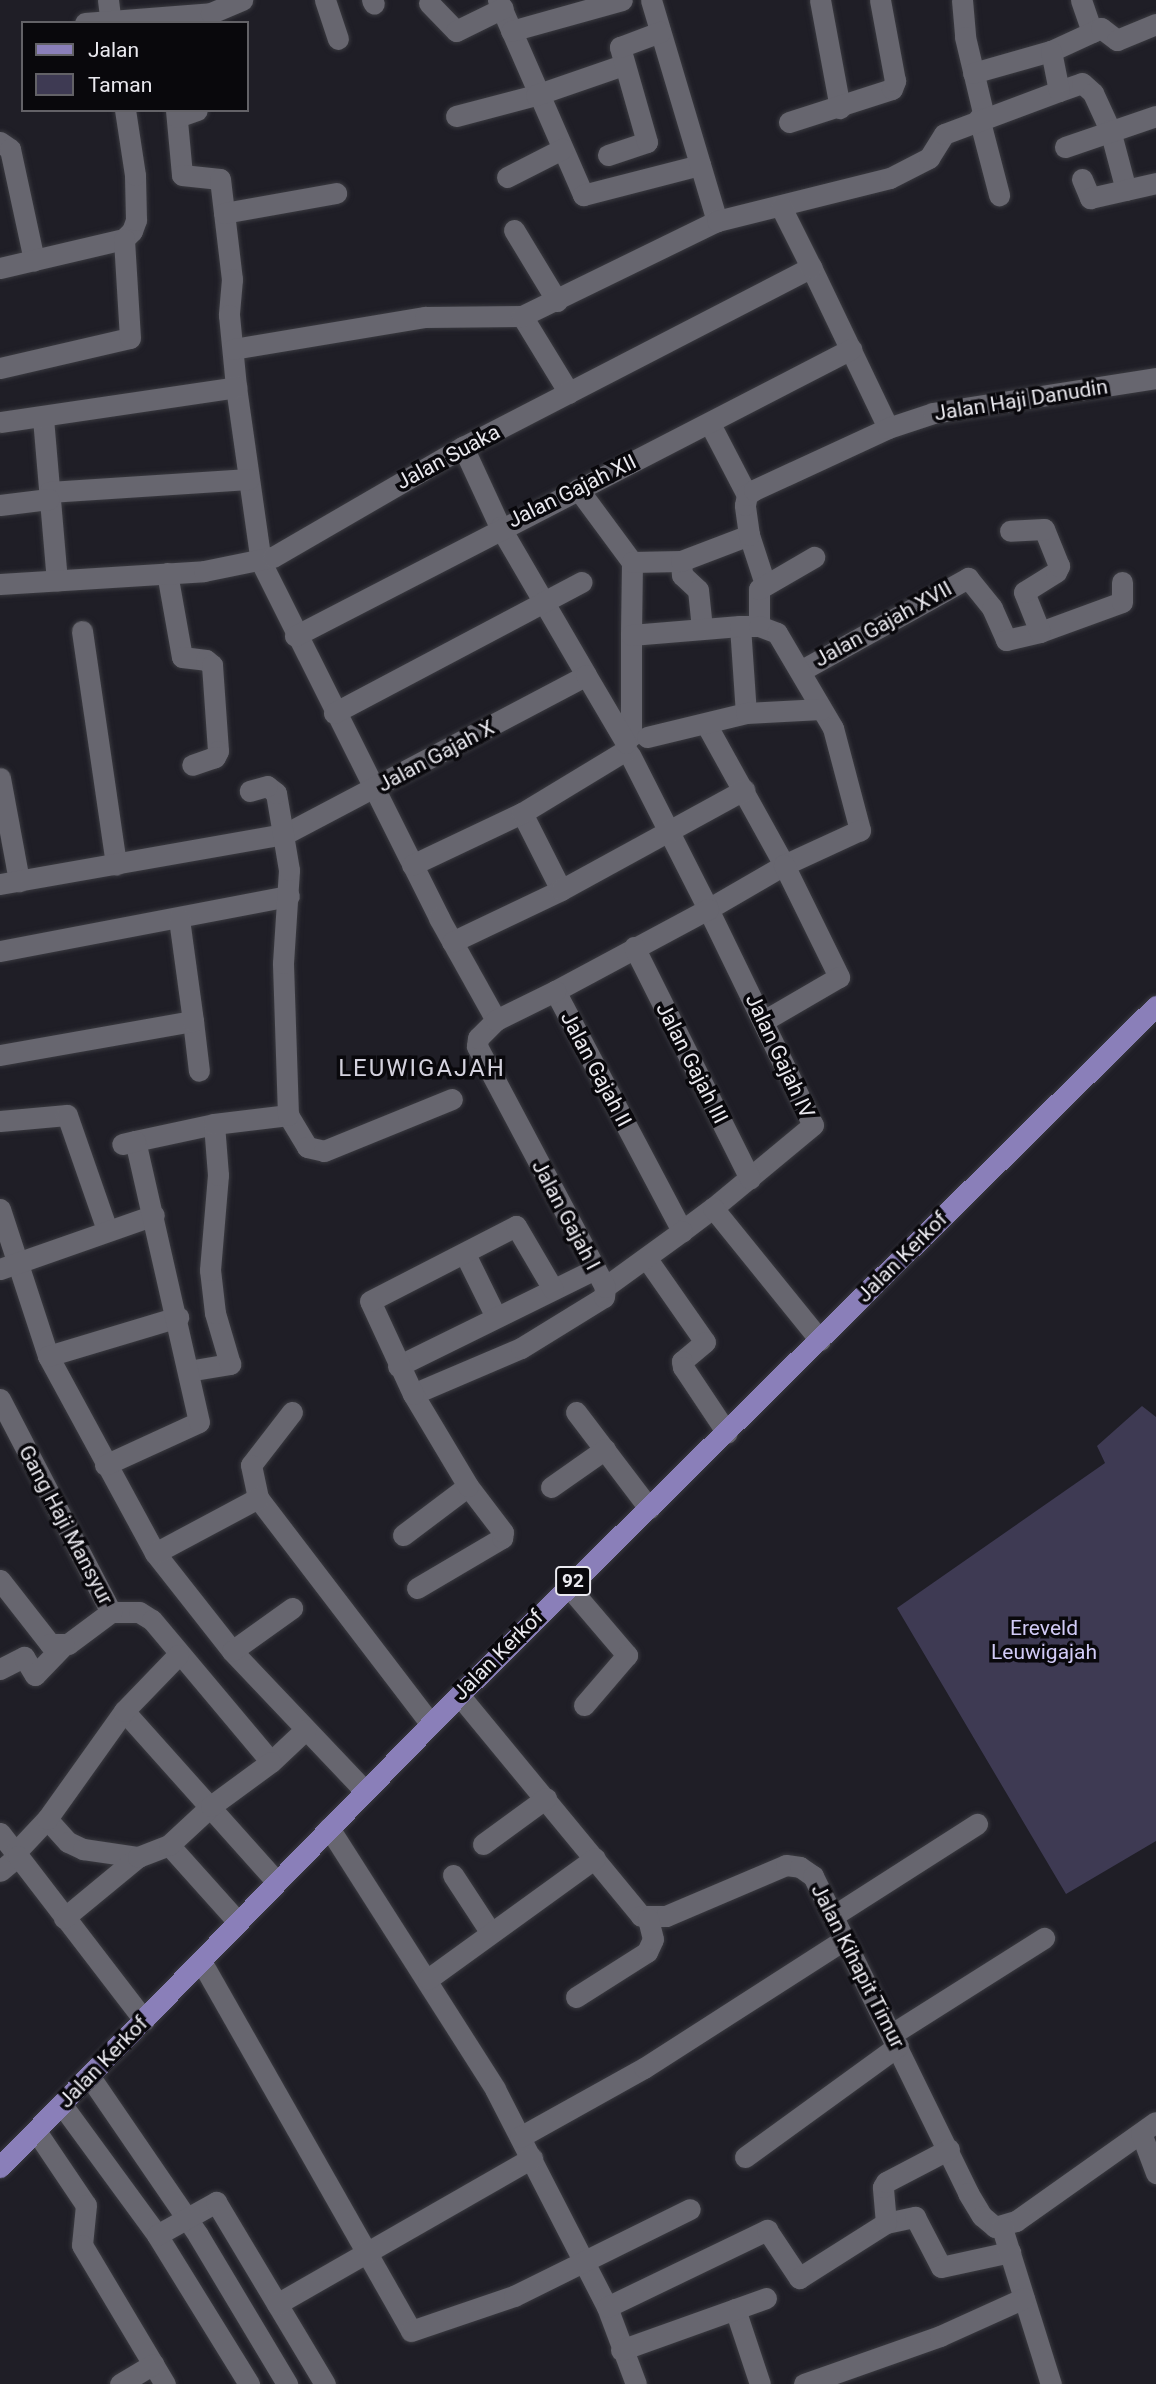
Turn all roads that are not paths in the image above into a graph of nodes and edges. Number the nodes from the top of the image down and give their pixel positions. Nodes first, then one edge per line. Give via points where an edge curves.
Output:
1 (242, 0) edge
2 (325, 0) edge
3 (622, 0) edge
4 (651, 0) edge
5 (820, 0) edge
6 (880, 0) edge
7 (962, 0) edge
8 (1081, 0) edge
9 (429, 3) dead end
10 (501, 4) edge
11 (110, 14) edge
12 (211, 18) edge
13 (91, 21) edge
14 (1156, 24) edge
15 (511, 30) junction
16 (660, 32) junction
17 (1092, 32) junction
18 (338, 39) dead end
19 (1051, 51) junction
20 (623, 65) junction
21 (974, 73) junction
22 (1059, 91) junction
23 (537, 95) junction
24 (840, 108) junction
25 (125, 112) edge
26 (183, 112) edge
27 (456, 116) dead end
28 (1156, 116) edge
29 (982, 117) junction
30 (789, 121) dead end
31 (1110, 130) junction
32 (0, 142) edge
33 (647, 142) junction
34 (1065, 147) dead end
35 (562, 149) junction
36 (608, 155) dead end
37 (700, 165) junction
38 (507, 177) dead end
39 (657, 177) junction
40 (1082, 179) dead end
41 (1156, 183) edge
42 (1126, 190) junction
43 (336, 193) dead end
44 (999, 195) dead end
45 (781, 207) junction
46 (224, 213) junction
47 (717, 221) junction
48 (514, 230) dead end
49 (124, 239) junction
50 (34, 260) junction
51 (811, 267) junction
52 (0, 268) edge
53 (556, 301) junction
54 (522, 316) junction
55 (233, 349) junction
56 (851, 349) junction
57 (0, 368) edge
58 (1156, 378) edge
59 (236, 387) junction
60 (569, 393) junction
61 (43, 418) junction
62 (0, 422) edge
63 (710, 424) junction
64 (888, 428) junction
65 (463, 447) junction
66 (249, 480) junction
67 (578, 489) junction
68 (747, 495) junction
69 (49, 496) junction
70 (0, 505) edge
71 (500, 527) junction
72 (1010, 531) dead end
73 (749, 535) junction
74 (814, 556) dead end
75 (681, 561) junction
76 (261, 562) junction
77 (632, 562) junction
78 (167, 573) junction
79 (57, 580) junction
80 (581, 582) dead end
81 (1122, 582) dead end
82 (0, 584) edge
83 (765, 584) junction
84 (1024, 592) junction
85 (540, 601) junction
86 (992, 608) junction
87 (749, 626) junction
88 (702, 628) junction
89 (82, 631) dead end
90 (1040, 632) junction
91 (631, 635) junction
92 (295, 636) junction
93 (802, 670) junction
94 (586, 676) junction
95 (821, 709) junction
96 (334, 713) junction
97 (746, 713) junction
98 (706, 724) junction
99 (632, 744) junction
100 (192, 765) dead end
101 (0, 778) edge
102 (375, 788) junction
103 (744, 790) junction
104 (250, 791) dead end
105 (523, 813) junction
106 (285, 834) junction
107 (668, 834) junction
108 (116, 865) junction
109 (412, 865) junction
110 (784, 865) junction
111 (10, 882) edge
112 (561, 890) junction
113 (289, 896) junction
114 (708, 909) junction
115 (179, 919) junction
116 (452, 942) junction
117 (634, 947) junction
118 (0, 951) edge
119 (555, 991) junction
120 (1156, 1006) edge
121 (496, 1020) junction
122 (765, 1020) junction
123 (193, 1021) junction
124 (0, 1055) edge
125 (199, 1071) dead end
126 (452, 1099) dead end
127 (288, 1115) junction
128 (0, 1121) edge
129 (214, 1124) junction
130 (750, 1179) junction
131 (713, 1208) junction
132 (0, 1209) edge
133 (154, 1215) junction
134 (107, 1230) junction
135 (682, 1231) junction
136 (465, 1254) junction
137 (647, 1259) junction
138 (9, 1266) edge
139 (600, 1278) junction
140 (553, 1289) junction
141 (178, 1317) junction
142 (496, 1317) junction
143 (820, 1340) junction
144 (48, 1356) junction
145 (398, 1366) junction
146 (188, 1371) junction
147 (413, 1394) junction
148 (1, 1402) edge
149 (292, 1412) dead end
150 (576, 1412) dead end
151 (727, 1433) junction
152 (605, 1448) junction
153 (105, 1465) junction
154 (468, 1486) junction
155 (551, 1487) dead end
156 (258, 1497) junction
157 (649, 1508) junction
158 (403, 1535) dead end
159 (155, 1553) junction
160 (0, 1580) edge
161 (568, 1586) junction
162 (417, 1588) dead end
163 (292, 1608) dead end
164 (111, 1612) junction
165 (64, 1645) junction
166 (232, 1651) junction
167 (178, 1655) junction
168 (0, 1669) edge
169 (459, 1695) junction
170 (583, 1705) dead end
171 (124, 1711) junction
172 (430, 1723) junction
173 (305, 1730) junction
174 (271, 1762) junction
175 (365, 1791) junction
176 (547, 1798) junction
177 (211, 1806) junction
178 (47, 1819) junction
179 (977, 1824) dead end
180 (329, 1828) junction
181 (0, 1833) edge
182 (483, 1844) dead end
183 (169, 1845) junction
184 (17, 1854) junction
185 (138, 1857) junction
186 (595, 1858) junction
187 (0, 1871) edge
188 (453, 1875) dead end
189 (277, 1882) junction
190 (833, 1916) junction
191 (64, 1918) junction
192 (648, 1919) junction
193 (238, 1922) junction
194 (491, 1933) junction
195 (1044, 1938) dead end
196 (842, 1941) junction
197 (201, 1961) junction
198 (428, 1979) junction
199 (576, 1997) dead end
200 (144, 2020) junction
201 (895, 2040) junction
202 (90, 2077) junction
203 (62, 2105) junction
204 (1149, 2128) edge
205 (36, 2131) junction
206 (520, 2137) junction
207 (949, 2149) junction
208 (745, 2157) dead end
209 (532, 2158) junction
210 (0, 2166) edge
211 (1156, 2173) edge
212 (690, 2209) dead end
213 (186, 2217) junction
214 (887, 2222) junction
215 (1002, 2228) junction
216 (157, 2235) junction
217 (1010, 2252) junction
218 (368, 2256) junction
219 (584, 2264) junction
220 (766, 2298) dead end
221 (1024, 2298) junction
222 (277, 2304) junction
223 (607, 2307) junction
224 (736, 2309) junction
225 (621, 2350) junction
226 (153, 2364) junction
227 (120, 2384) edge
228 (164, 2384) edge
229 (249, 2384) edge
230 (287, 2384) edge
231 (325, 2384) edge
232 (636, 2384) edge
233 (760, 2384) edge
234 (804, 2384) edge
235 (1051, 2384) edge

1 - 12 street
2 - 18 street
3 - 15 street
4 - 16 street
5 - 24 street
6 - 24 street via 895,80 892,89
7 - 21 street
8 - 17 street
9 - 10 street via 456,31
10 - 15 street
11 - 12 street
11 - 13 street
14 - 17 street via 1117,40 1105,29
15 - 23 street
16 - 20 street via 620,47
16 - 37 street
17 - 19 street
19 - 21 street
19 - 22 street
20 - 23 street
20 - 33 street
21 - 29 street
22 - 29 street
22 - 31 street via 1088,85
23 - 27 street
23 - 35 street
24 - 30 street
25 - 49 street via 136,220
26 - 46 street via 182,175 218,176
28 - 31 street
29 - 44 street
29 - 45 street via 944,134 929,158 890,178
31 - 34 street
31 - 42 street
32 - 50 street via 10,149
33 - 36 street
33 - 39 street
35 - 38 street
35 - 39 street via 583,195
37 - 39 street
37 - 47 street
40 - 42 street via 1090,198
41 - 42 street
43 - 46 street
45 - 47 street
45 - 51 street
46 - 55 street via 232,278 229,315
47 - 53 street
48 - 53 street
49 - 50 street
49 - 57 street via 130,338
50 - 52 street
51 - 56 street
51 - 60 street, Jalan Suaka
53 - 54 street
54 - 55 street via 425,317
54 - 60 street
55 - 59 street
56 - 63 street, Jalan Gajah XII
56 - 64 street
58 - 64 street, Jalan Haji Danudin via 933,413
59 - 61 street
59 - 66 street
60 - 65 street, Jalan Suaka
61 - 62 street
61 - 69 street
63 - 67 street, Jalan Gajah XII
63 - 68 street
64 - 68 street, Jalan Haji Danudin
65 - 71 street
65 - 76 street, Jalan Suaka
66 - 69 street
66 - 76 street
67 - 71 street, Jalan Gajah XII
67 - 77 street
68 - 73 street
69 - 70 street
69 - 79 street
71 - 85 street
71 - 92 street, Jalan Gajah XII
72 - 84 street via 1044,529 1059,566
73 - 75 street
73 - 83 street
74 - 83 street
75 - 77 street
75 - 88 street via 681,575 698,590
76 - 78 street, Jalan Suaka
76 - 92 street
77 - 91 street
78 - 79 street, Jalan Suaka
78 - 100 street via 182,657 212,665 218,751 215,757
79 - 82 street, Jalan Suaka
80 - 85 street
81 - 90 street via 1124,597 1118,605
83 - 87 street via 757,592
84 - 86 street
84 - 90 street
85 - 94 street
85 - 96 street
86 - 90 street via 1006,640
86 - 93 street, Jalan Gajah XVII via 972,580 964,579
87 - 88 street
87 - 93 street via 778,633
87 - 97 street
88 - 91 street
89 - 108 street
91 - 99 street
92 - 96 street
93 - 95 street
94 - 99 street
94 - 102 street, Jalan Gajah X
95 - 97 street
95 - 110 street, Jalan Gajah II via 838,739 860,830
96 - 102 street
97 - 98 street
98 - 99 street
98 - 103 street
99 - 105 street
99 - 107 street
101 - 111 street
102 - 106 street, Jalan Gajah X
102 - 109 street
103 - 107 street
103 - 110 street
104 - 106 street via 273,789
105 - 109 street
105 - 112 street
106 - 108 street, Jalan Gajah X
106 - 113 street
107 - 112 street
107 - 114 street
108 - 111 street, Jalan Gajah X
109 - 116 street
110 - 114 street, Jalan Gajah II
110 - 122 street via 839,977
112 - 116 street
113 - 115 street
113 - 127 street via 283,963
114 - 117 street, Jalan Gajah II
114 - 122 street, Jalan Gajah IV
115 - 118 street
115 - 123 street
116 - 121 street
117 - 119 street, Jalan Gajah II
117 - 130 street, Jalan Gajah III
119 - 121 street
119 - 135 street, Jalan Gajah II
120 - 143 main road, Jalan Kerkof / 92
121 - 139 street, Jalan Gajah I via 478,1038 477,1046
122 - 130 street, Jalan Gajah IV via 813,1125
123 - 124 street
123 - 125 street
126 - 127 street via 324,1151 307,1147
127 - 129 street
128 - 134 street via 67,1115
129 - 133 street via 128,1143
129 - 146 street via 218,1175 210,1270 215,1313 230,1364
130 - 131 street, Jalan Gajah IV
131 - 135 street
131 - 143 street
132 - 138 street
133 - 134 street
133 - 141 street
134 - 138 street
135 - 137 street
136 - 140 street via 512,1227 520,1227
136 - 142 street
136 - 145 street via 370,1301
137 - 139 street
137 - 151 street via 705,1342 682,1361 683,1367
138 - 144 street
139 - 140 street
139 - 147 street, Jalan Gajah I via 602,1300 532,1342
140 - 142 street
141 - 144 street
141 - 146 street
142 - 145 street
143 - 151 main road, Jalan Kerkof / 92
144 - 153 street
145 - 147 street
146 - 153 street via 198,1422
147 - 154 street
148 - 164 street, Gang Haji Mansyur
149 - 156 street via 251,1465
150 - 152 street
151 - 157 main road, Jalan Kerkof / 92
152 - 155 street
152 - 157 street
153 - 159 street
154 - 158 street
154 - 162 street via 500,1525 502,1538
156 - 159 street
156 - 172 street
157 - 161 main road, Jalan Kerkof / 92
159 - 166 street
160 - 165 street via 43,1639
161 - 169 main road, Jalan Kerkof / 92
161 - 170 street via 627,1654
163 - 166 street
164 - 165 street
164 - 167 street, Gang Haji Mansyur via 139,1612 152,1620
165 - 168 street via 35,1675 24,1657
166 - 173 street
167 - 171 street
167 - 174 street, Gang Haji Mansyur
169 - 172 main road, Jalan Kerkof / 92
169 - 176 street
171 - 177 street
171 - 178 street
172 - 175 main road, Jalan Kerkof / 92
173 - 174 street
173 - 175 street
174 - 177 street
175 - 180 main road, Jalan Kerkof / 92
176 - 182 street
176 - 186 street
177 - 183 street
177 - 189 street
178 - 184 street
178 - 185 street via 68,1842 83,1849
179 - 190 street
180 - 189 main road, Jalan Kerkof / 92
180 - 198 street
181 - 184 street
183 - 185 street
183 - 193 street
184 - 187 street
184 - 191 street
185 - 191 street
186 - 192 street via 634,1912
186 - 194 street
188 - 194 street
189 - 193 main road, Jalan Kerkof / 92
190 - 192 street, Jalan Kihapit Timur via 813,1876 793,1864 666,1916
190 - 196 street, Jalan Kihapit Timur
191 - 200 street
192 - 199 street via 653,1939 647,1952
193 - 197 main road, Jalan Kerkof / 92
194 - 198 street
195 - 201 street
196 - 201 street, Jalan Kihapit Timur
196 - 206 street via 644,2068
197 - 200 main road, Jalan Kerkof / 92
197 - 218 street
198 - 206 street
200 - 202 main road, Jalan Kerkof / 92
201 - 207 street, Jalan Kihapit Timur
201 - 208 street
202 - 203 main road, Jalan Kerkof / 92
202 - 213 street
203 - 205 main road, Jalan Kerkof / 92
203 - 216 street
204 - 211 street
204 - 215 street
205 - 210 main road, Jalan Kerkof / 92
205 - 226 street via 86,2205 82,2245
206 - 209 street
207 - 214 street via 884,2184
207 - 215 street, Jalan Kihapit Timur via 982,2216
209 - 218 street
209 - 219 street
212 - 219 street
213 - 216 street
213 - 222 street via 216,2202
213 - 230 street
214 - 217 street via 915,2217 941,2267
214 - 223 street via 799,2278 765,2230
215 - 217 street
216 - 229 street
217 - 221 street
218 - 219 street via 405,2325 414,2332
218 - 222 street
219 - 223 street
220 - 224 street
221 - 234 street via 940,2336
221 - 235 street
222 - 231 street
223 - 225 street
224 - 225 street
224 - 233 street
225 - 232 street
226 - 227 street
226 - 228 street

